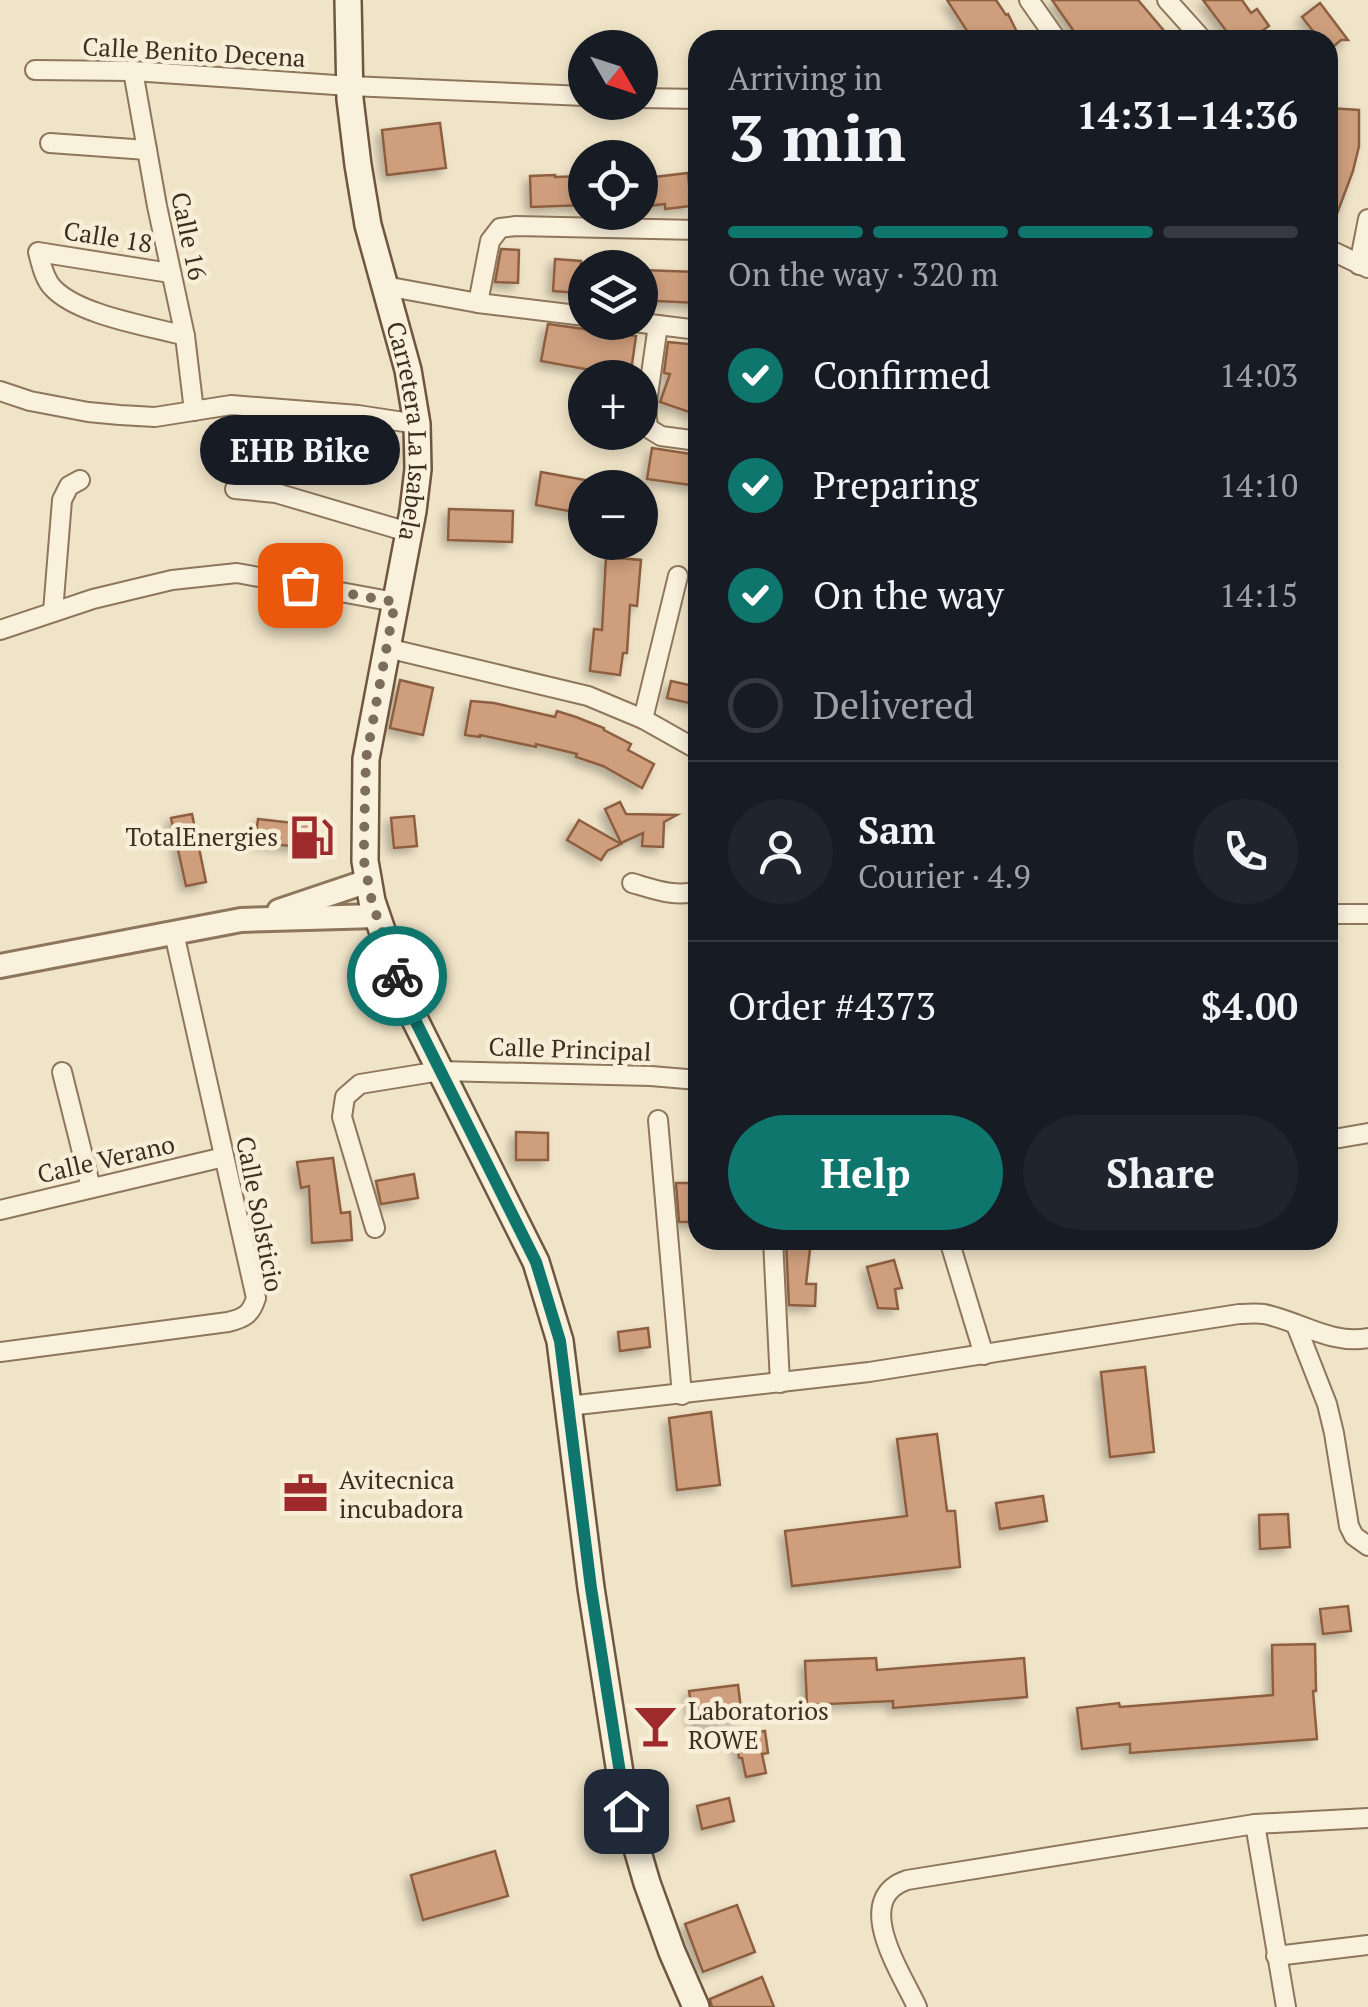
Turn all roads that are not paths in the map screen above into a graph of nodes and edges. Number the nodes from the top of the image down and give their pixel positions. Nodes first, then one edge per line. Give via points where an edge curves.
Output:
1 (348, 0) edge
2 (1029, 0) edge
3 (1167, 0) edge
4 (1049, 30) edge
5 (1194, 30) edge
6 (35, 70) dead end
7 (134, 71) junction
8 (350, 86) junction
9 (568, 95) edge
10 (658, 98) edge
11 (688, 98) edge
12 (50, 143) dead end
13 (147, 150) junction
14 (1368, 220) edge
15 (688, 230) edge
16 (1338, 253) edge
17 (1363, 266) edge
18 (170, 273) junction
19 (385, 286) junction
20 (478, 303) junction
21 (568, 314) edge
22 (658, 326) edge
23 (688, 329) edge
24 (185, 336) junction
25 (656, 340) edge
26 (0, 391) edge
27 (194, 412) junction
28 (417, 424) junction
29 (688, 440) edge
30 (80, 480) dead end
31 (235, 489) dead end
32 (408, 532) junction
33 (678, 576) dead end
34 (395, 602) junction
35 (54, 612) junction
36 (0, 630) edge
37 (387, 648) junction
38 (643, 719) junction
39 (688, 744) edge
40 (368, 881) junction
41 (632, 883) dead end
42 (688, 894) edge
43 (1338, 914) edge
44 (1368, 914) edge
45 (377, 916) junction
46 (257, 918) junction
47 (174, 933) junction
48 (0, 966) edge
49 (440, 1071) junction
50 (62, 1072) dead end
51 (688, 1079) edge
52 (658, 1120) dead end
53 (1368, 1132) edge
54 (1338, 1138) edge
55 (224, 1156) junction
56 (91, 1188) junction
57 (0, 1210) edge
58 (375, 1228) dead end
59 (773, 1250) edge
60 (952, 1250) edge
61 (1296, 1325) junction
62 (1368, 1338) edge
63 (0, 1352) edge
64 (984, 1355) junction
65 (780, 1384) junction
66 (682, 1395) junction
67 (568, 1406) junction
68 (1368, 1546) edge
69 (1368, 1818) edge
70 (1255, 1824) junction
71 (1368, 1945) edge
72 (1276, 1956) junction
73 (696, 2007) edge
74 (916, 2007) edge
75 (1286, 2007) edge

1 - 8 main road, Carretera La Isabela
2 - 4 street
3 - 5 street
6 - 7 street, Calle Benito Decena
7 - 8 street, Calle Benito Decena
7 - 13 street, Calle 16
8 - 9 street, Calle Benito Decena
8 - 19 main road, Carretera La Isabela via 360,180
10 - 11 street
12 - 13 street
13 - 18 street, Calle 16
14 - 17 street
15 - 20 street via 500,228 490,240
16 - 17 street
18 - 24 street, Calle 16
18 - 24 street, Calle 18 via 38,252 51,287 73,302
19 - 20 street
19 - 28 main road, Carretera La Isabela
20 - 21 street
22 - 23 street
24 - 27 street, Calle 16
25 - 29 street via 648,428
26 - 27 street via 104,414 155,418
27 - 28 street via 231,405
28 - 32 main road, Carretera La Isabela
30 - 35 street via 62,500
31 - 32 street via 276,493
32 - 34 main road, Carretera La Isabela
33 - 38 street
34 - 35 street via 237,573 172,580
34 - 37 main road, Carretera La Isabela
35 - 36 street
37 - 38 street via 588,696
37 - 40 main road, Carretera La Isabela via 366,759
38 - 39 street
40 - 45 main road, Carretera La Isabela
40 - 46 street
41 - 42 street
43 - 44 street
45 - 46 street
45 - 49 main road, Carretera La Isabela via 408,1006
46 - 47 street
47 - 48 street
47 - 55 street, Calle Solsticio
49 - 51 street, Calle Principal
49 - 58 street, Calle Principal via 360,1084 345,1097 342,1117
49 - 67 main road, Carretera La Isabela via 536,1262 560,1341
50 - 56 street
52 - 66 street
53 - 54 street
55 - 56 street, Calle Verano
55 - 63 street, Calle Solsticio via 256,1298 244,1319
56 - 57 street, Calle Verano
59 - 65 street
60 - 64 street
61 - 62 street via 1332,1337
61 - 64 street via 1239,1314
61 - 68 street via 1330,1418 1349,1526
64 - 65 street
65 - 66 street
66 - 67 street
67 - 73 main road, Carretera La Isabela via 626,1811
69 - 70 street
70 - 72 street
70 - 74 street via 894,1884 880,1922
71 - 72 street
72 - 75 street

